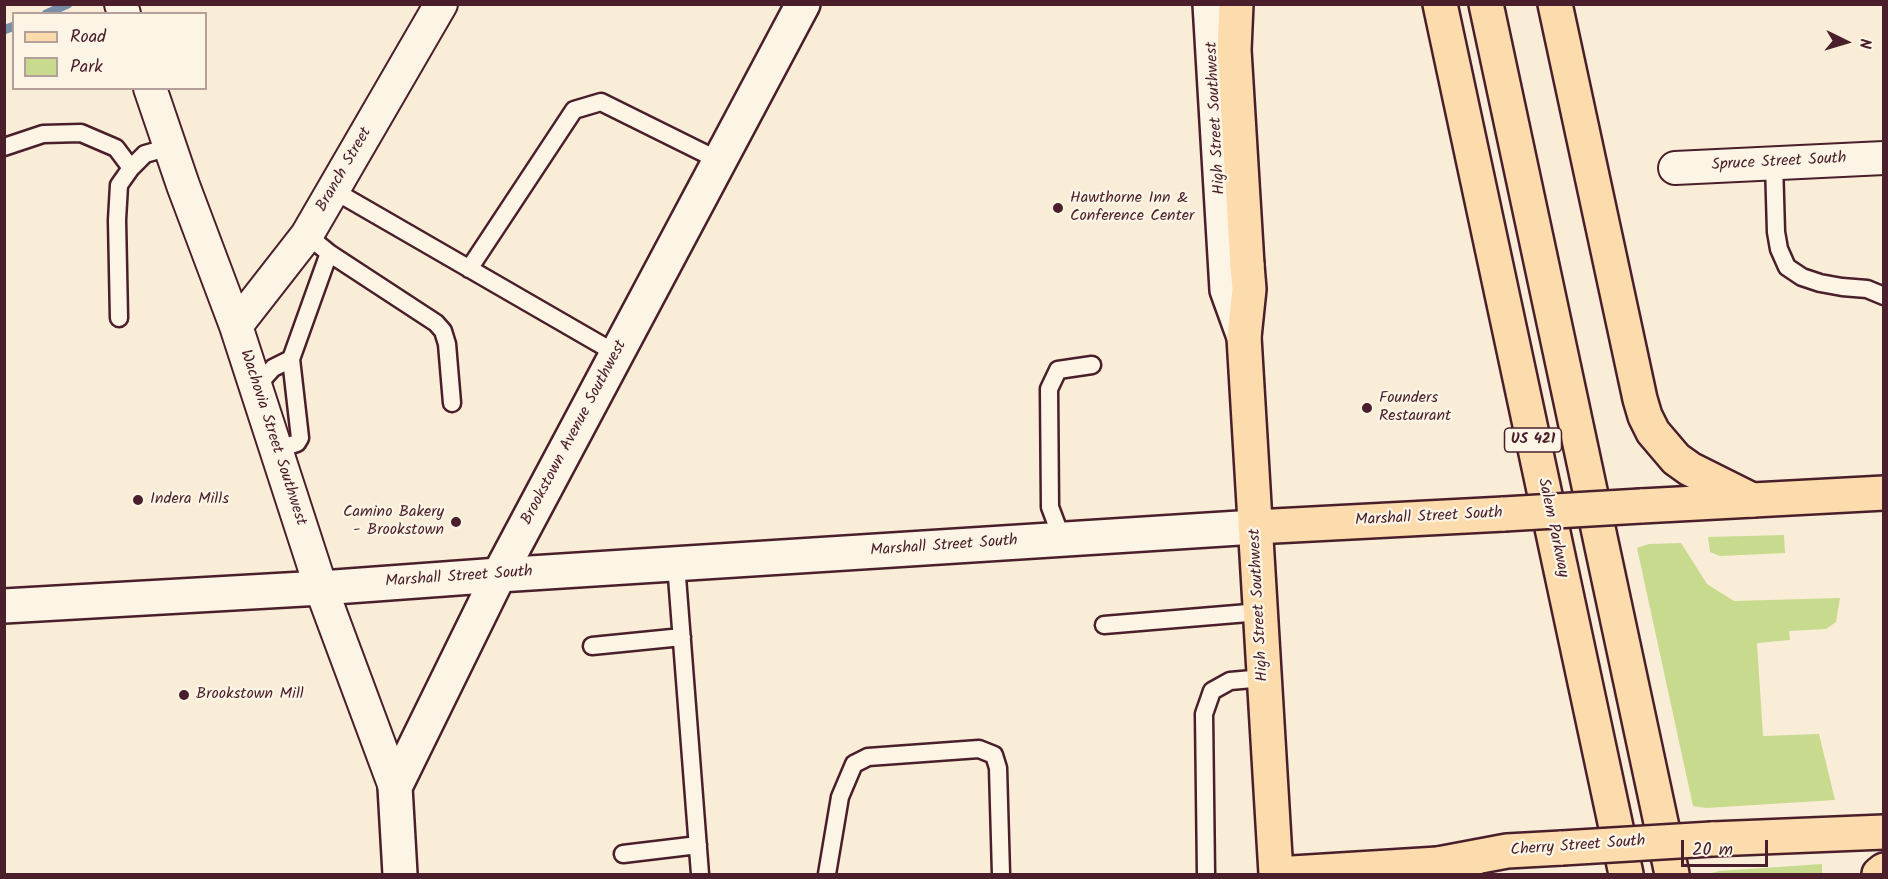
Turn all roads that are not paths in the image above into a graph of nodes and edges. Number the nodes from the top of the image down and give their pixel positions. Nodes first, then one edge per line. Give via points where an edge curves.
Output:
1 (441, 4) edge
2 (803, 4) edge
3 (1210, 4) edge
4 (1236, 4) edge
5 (1440, 4) edge
6 (1486, 4) edge
7 (1555, 4) edge
8 (151, 90) edge
9 (4, 147) edge
10 (170, 147) junction
11 (1884, 158) edge
12 (720, 161) junction
13 (1774, 163) junction
14 (131, 168) junction
15 (1675, 168) dead end
16 (333, 190) junction
17 (318, 244) junction
18 (469, 269) junction
19 (1884, 296) edge
20 (119, 318) dead end
21 (236, 326) junction
22 (1244, 337) junction
23 (617, 354) junction
24 (291, 359) junction
25 (1092, 365) dead end
26 (256, 387) junction
27 (452, 403) dead end
28 (276, 450) junction
29 (1884, 493) edge
30 (1752, 500) junction
31 (1255, 528) junction
32 (1062, 539) junction
33 (676, 564) junction
34 (500, 575) junction
35 (321, 588) junction
36 (4, 606) edge
37 (1260, 612) junction
38 (1104, 625) dead end
39 (682, 637) junction
40 (592, 646) dead end
41 (1264, 678) junction
42 (395, 787) junction
43 (1884, 832) edge
44 (698, 844) junction
45 (623, 854) dead end
46 (1452, 869) edge
47 (1884, 870) edge
48 (400, 874) edge
49 (700, 874) edge
50 (827, 874) edge
51 (1001, 874) edge
52 (1206, 874) edge
53 (1275, 874) edge
54 (1626, 874) edge
55 (1672, 874) edge
56 (1879, 874) edge

1 - 16 street, Branch Street
2 - 12 street, Brookstown Avenue Southwest
3 - 22 street, High Street Southwest via 1227,290
4 - 22 main road, High Street Southwest via 1234,50 1249,289
5 - 54 main road, Salem Parkway / US 421
6 - 55 main road, US 421
7 - 30 main road via 1645,416 1676,459
8 - 10 street, Wachovia Street Southwest
9 - 14 lane via 43,134 81,133 116,148
10 - 14 lane via 145,154
10 - 21 street, Wachovia Street Southwest
11 - 13 street, Spruce Street South
12 - 18 lane via 601,102 574,110
12 - 23 street, Brookstown Avenue Southwest
13 - 15 street, Spruce Street South
13 - 19 lane via 1776,232 1787,267 1820,283 1867,289
14 - 20 lane via 119,185
16 - 17 street, Branch Street
16 - 18 lane
17 - 21 street, Branch Street
17 - 24 lane
17 - 27 lane via 443,331
18 - 23 lane
21 - 26 street, Wachovia Street Southwest
22 - 31 main road, High Street Southwest
23 - 34 street, Brookstown Avenue Southwest
24 - 26 lane via 273,368
24 - 28 lane via 300,438 297,443
25 - 32 lane via 1058,370 1049,389 1050,507
26 - 28 street, Wachovia Street Southwest
28 - 35 street, Wachovia Street Southwest
29 - 30 main road, Marshall Street South
30 - 31 main road, Marshall Street South, bridge
31 - 32 street, Marshall Street South
31 - 37 main road, High Street Southwest
32 - 33 street, Marshall Street South
33 - 34 street, Marshall Street South
33 - 39 lane
34 - 35 street, Marshall Street South
34 - 42 street, Brookstown Avenue Southwest
35 - 36 street, Marshall Street South
35 - 42 street, Wachovia Street Southwest
37 - 38 lane
37 - 41 main road, High Street Southwest
39 - 40 lane
39 - 44 lane
41 - 52 lane via 1230,681 1212,691 1204,714
41 - 53 main road, High Street Southwest
42 - 48 street, Brookstown Avenue Southwest
43 - 46 main road, Cherry Street South, bridge via 1507,851
44 - 45 lane
44 - 49 lane
46 - 53 main road, Cherry Street South
47 - 56 main road
50 - 51 lane via 840,796 854,764 867,757 979,749 994,755 998,768

